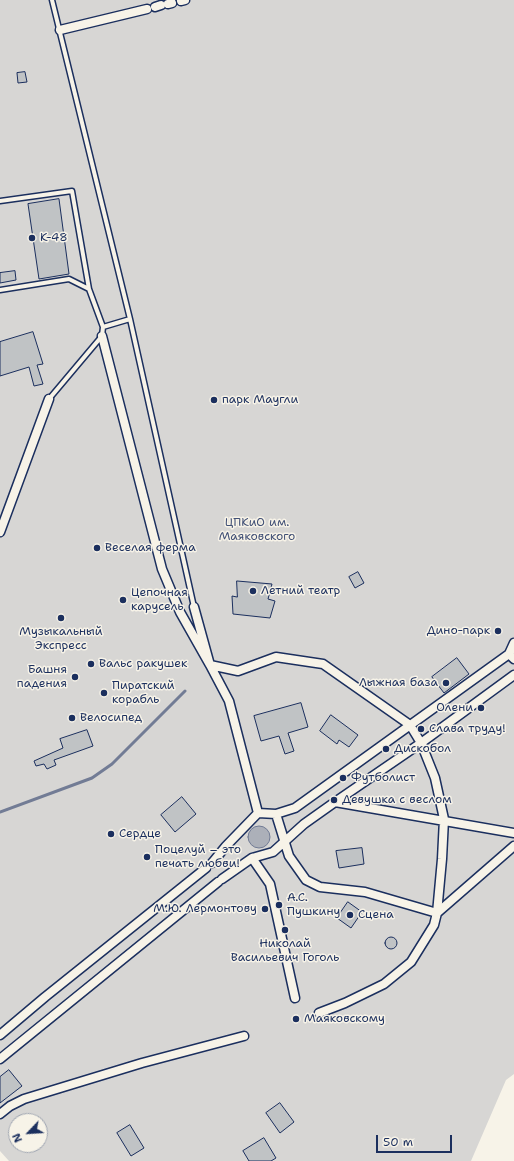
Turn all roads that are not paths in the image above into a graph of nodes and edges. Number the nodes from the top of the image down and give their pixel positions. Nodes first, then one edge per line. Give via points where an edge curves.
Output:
1 (52, 0) edge
2 (147, 9) dead end
3 (60, 30) junction
4 (0, 201) edge
5 (89, 289) junction
6 (0, 290) edge
7 (130, 319) junction
8 (103, 331) junction
9 (49, 399) joint
10 (0, 532) edge
11 (194, 607) joint
12 (514, 642) edge
13 (512, 656) edge
14 (210, 665) junction
15 (514, 675) edge
16 (410, 725) junction
17 (421, 743) junction
18 (335, 802) junction
19 (258, 813) junction
20 (276, 814) junction
21 (444, 819) junction
22 (514, 833) edge
23 (284, 841) junction
24 (514, 846) edge
25 (252, 858) junction
26 (437, 913) junction
27 (295, 998) dead end
28 (318, 1013) dead end
29 (0, 1035) edge
30 (244, 1036) dead end
31 (0, 1059) edge
32 (0, 1114) edge

1 - 3 lane
2 - 3 street
3 - 7 lane
4 - 5 lane via 72,191
5 - 6 lane via 69,279
5 - 8 lane
7 - 8 lane
7 - 11 lane
8 - 9 lane
8 - 14 street via 162,569 180,612
9 - 10 street
11 - 14 street
12 - 13 street
13 - 16 street
14 - 16 street via 238,671 276,657 323,664
14 - 19 street via 229,701
15 - 17 street
16 - 17 street
16 - 20 street via 295,808
17 - 18 street
17 - 21 street via 434,778
18 - 21 street
18 - 23 street
19 - 20 street
19 - 29 street via 209,866
20 - 23 street
21 - 22 street
21 - 26 street
23 - 25 street via 273,852
23 - 26 street via 289,856 306,880 320,887 365,892
24 - 26 street
25 - 27 street via 270,884
25 - 31 street
26 - 28 street via 434,925 411,962 384,984
30 - 32 street via 142,1063 24,1099

